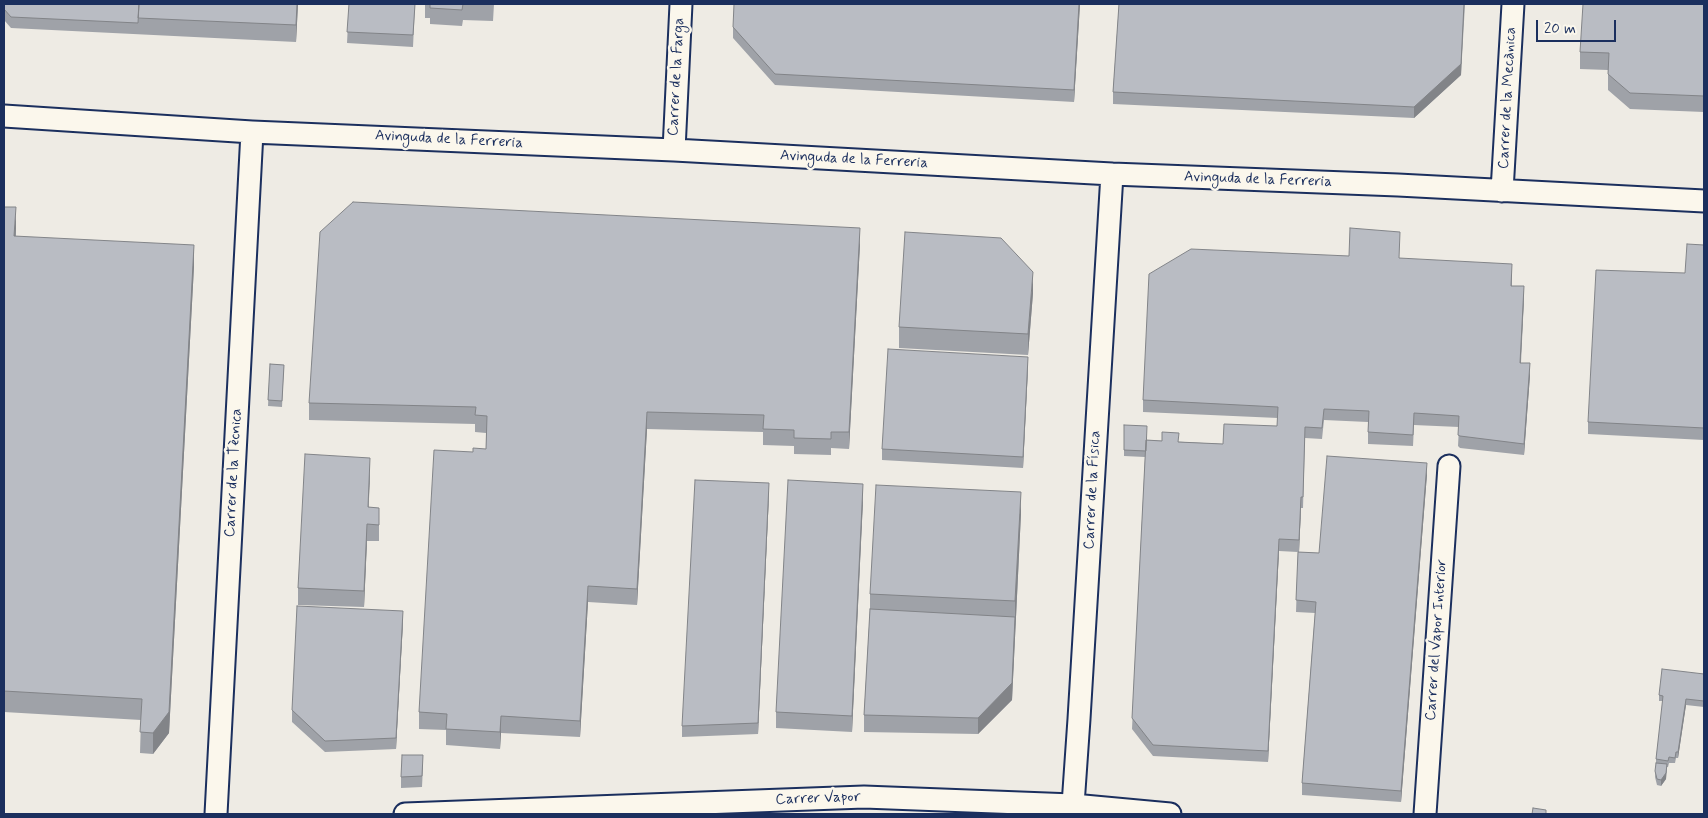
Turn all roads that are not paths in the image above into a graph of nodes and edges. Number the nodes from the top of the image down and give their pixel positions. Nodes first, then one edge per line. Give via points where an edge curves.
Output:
1 (681, 4) edge
2 (1514, 4) edge
3 (4, 116) edge
4 (252, 132) junction
5 (674, 150) junction
6 (1112, 174) junction
7 (1502, 191) junction
8 (1704, 201) edge
9 (1449, 466) dead end
10 (1073, 805) junction
11 (216, 814) edge
12 (405, 814) edge
13 (1170, 814) edge
14 (1425, 814) edge

1 - 5 street, Carrer de la Farga
2 - 7 street, Carrer de la Mecànica
3 - 4 street, Avinguda de la Ferreria
4 - 5 street, Avinguda de la Ferreria
4 - 11 street, Carrer de la Tècnica
5 - 6 street, Avinguda de la Ferreria
6 - 7 street, Avinguda de la Ferreria
6 - 10 street, Carrer de la Física
7 - 8 street, Avinguda de la Ferreria
9 - 14 street, Carrer del Vapor Interior
10 - 12 street, Carrer Vapor via 864,797
10 - 13 street, Carrer Vapor

